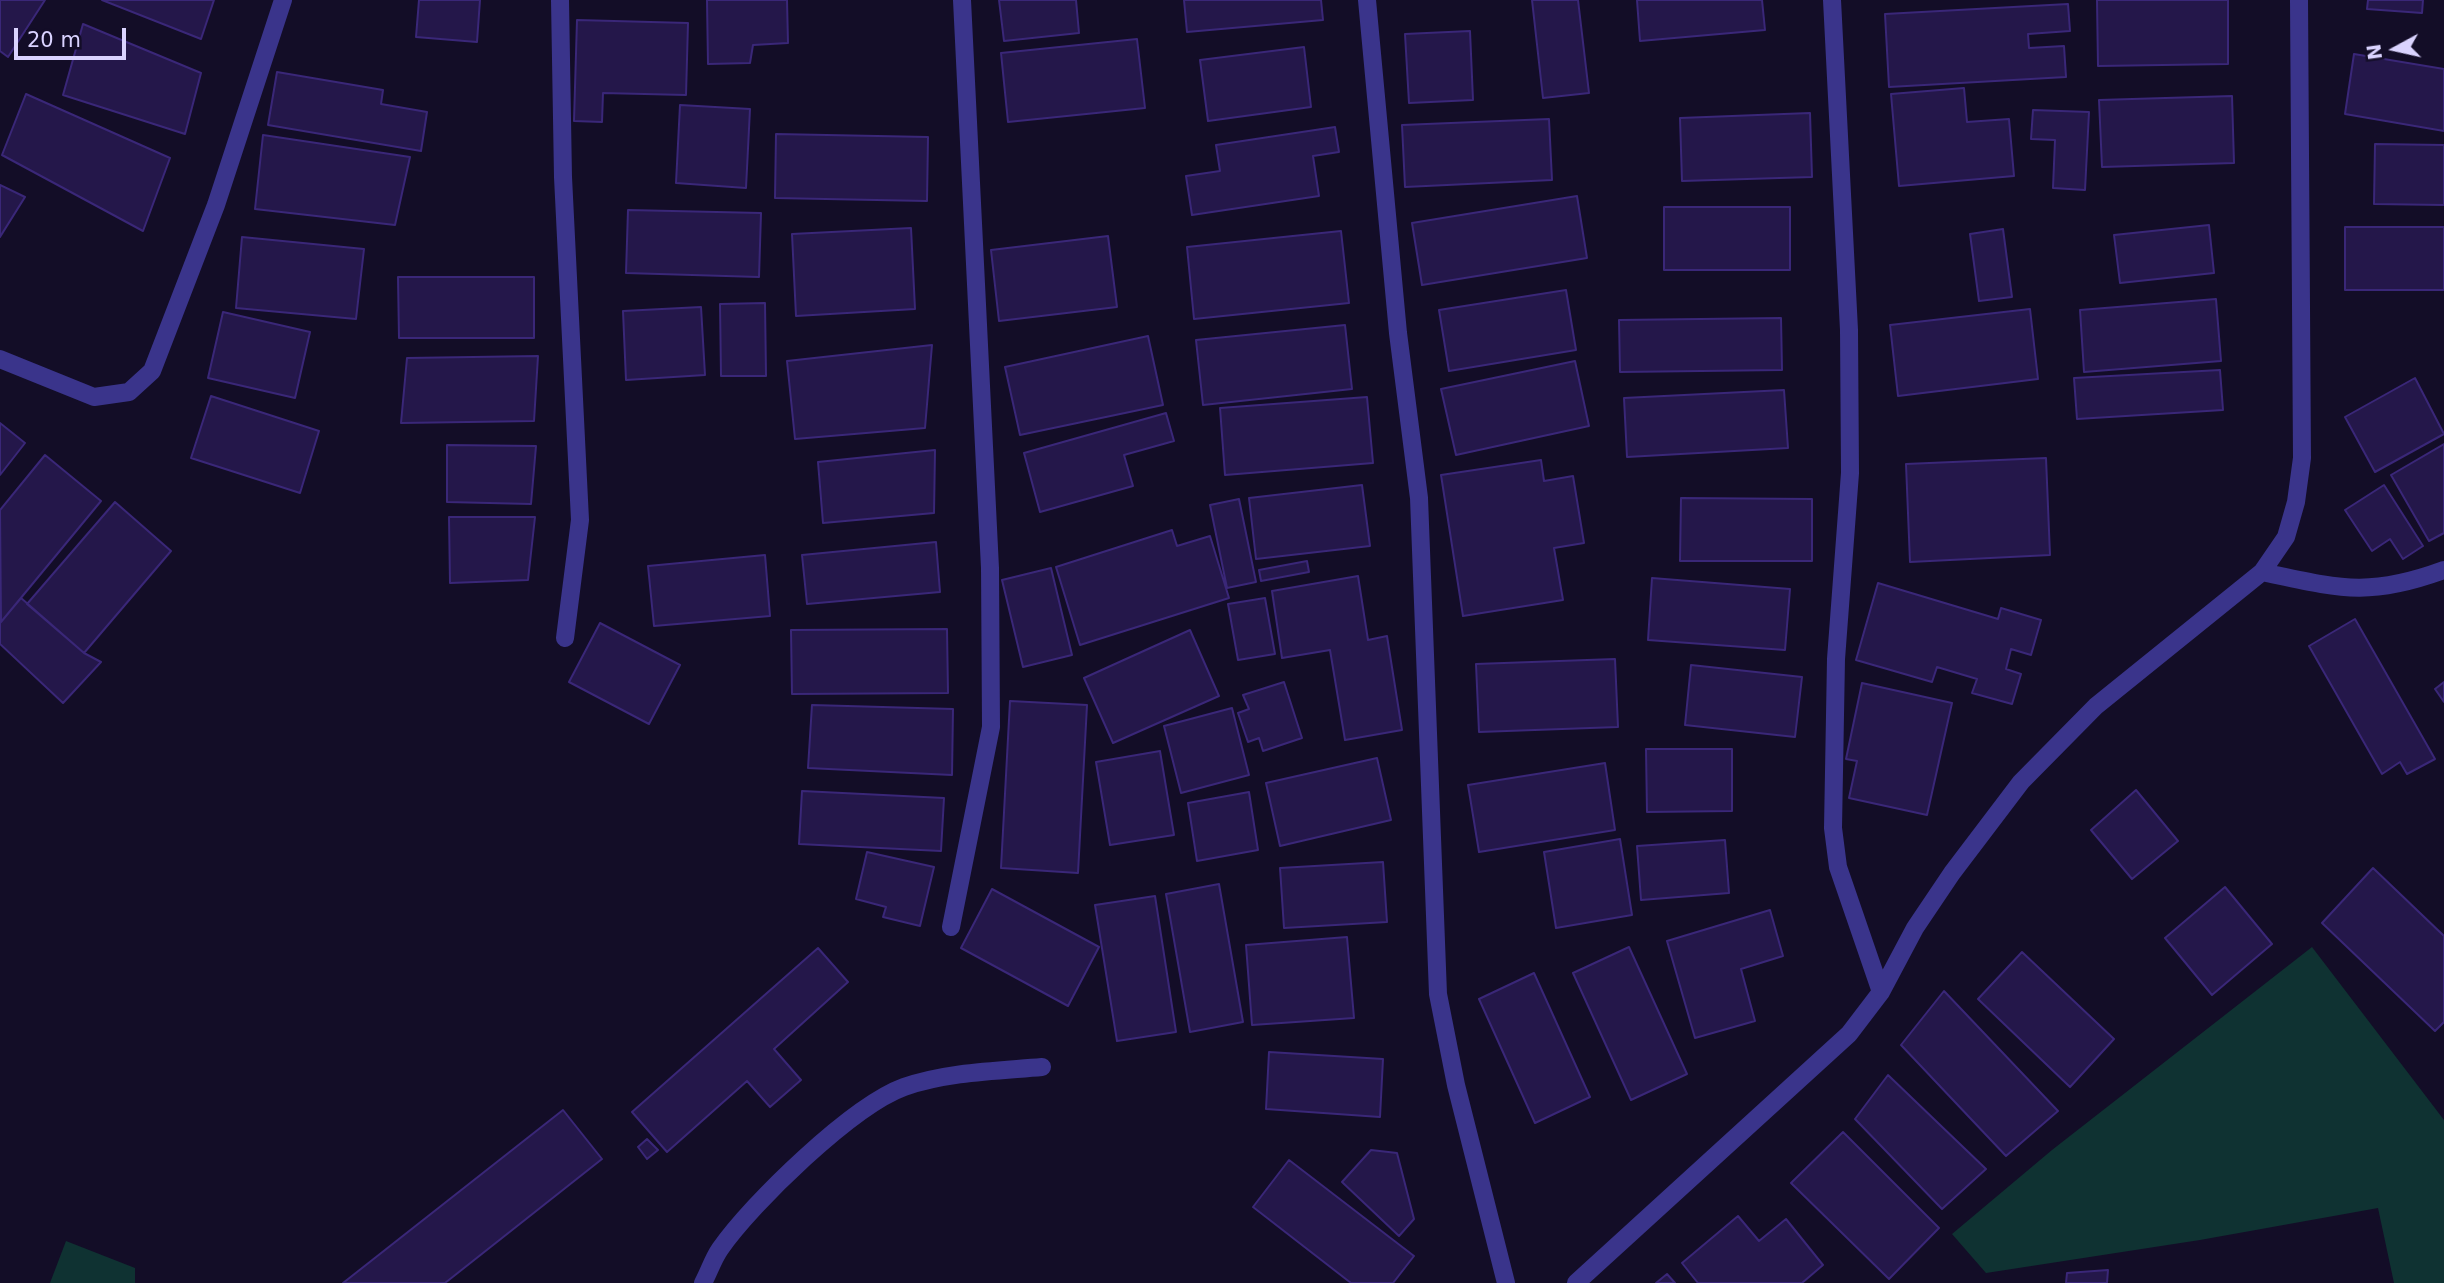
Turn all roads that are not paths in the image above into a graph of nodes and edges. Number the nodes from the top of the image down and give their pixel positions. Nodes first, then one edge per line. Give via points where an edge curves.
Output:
1 (283, 0) edge
2 (560, 0) edge
3 (962, 0) edge
4 (1367, 0) edge
5 (1832, 0) edge
6 (2299, 0) edge
7 (0, 359) edge
8 (2444, 570) edge
9 (2262, 572) junction
10 (565, 638) dead end
11 (951, 927) dead end
12 (1881, 992) junction
13 (1042, 1067) dead end
14 (704, 1283) edge
15 (1507, 1283) edge
16 (1576, 1283) edge

1 - 7 street via 216,205 152,371 130,392 94,397
2 - 10 street via 563,177 580,520
3 - 11 street via 992,655 991,727
4 - 15 street via 1398,333 1419,498 1438,994 1456,1085
5 - 12 street via 1849,330 1850,473 1836,659 1833,828 1838,867
6 - 9 street via 2302,458 2297,502 2286,537
8 - 9 street via 2375,589 2339,589
9 - 12 street via 2096,706 2021,782 1915,928
12 - 16 street via 1849,1034
13 - 14 street via 948,1076 902,1088 861,1112 763,1200 719,1250

